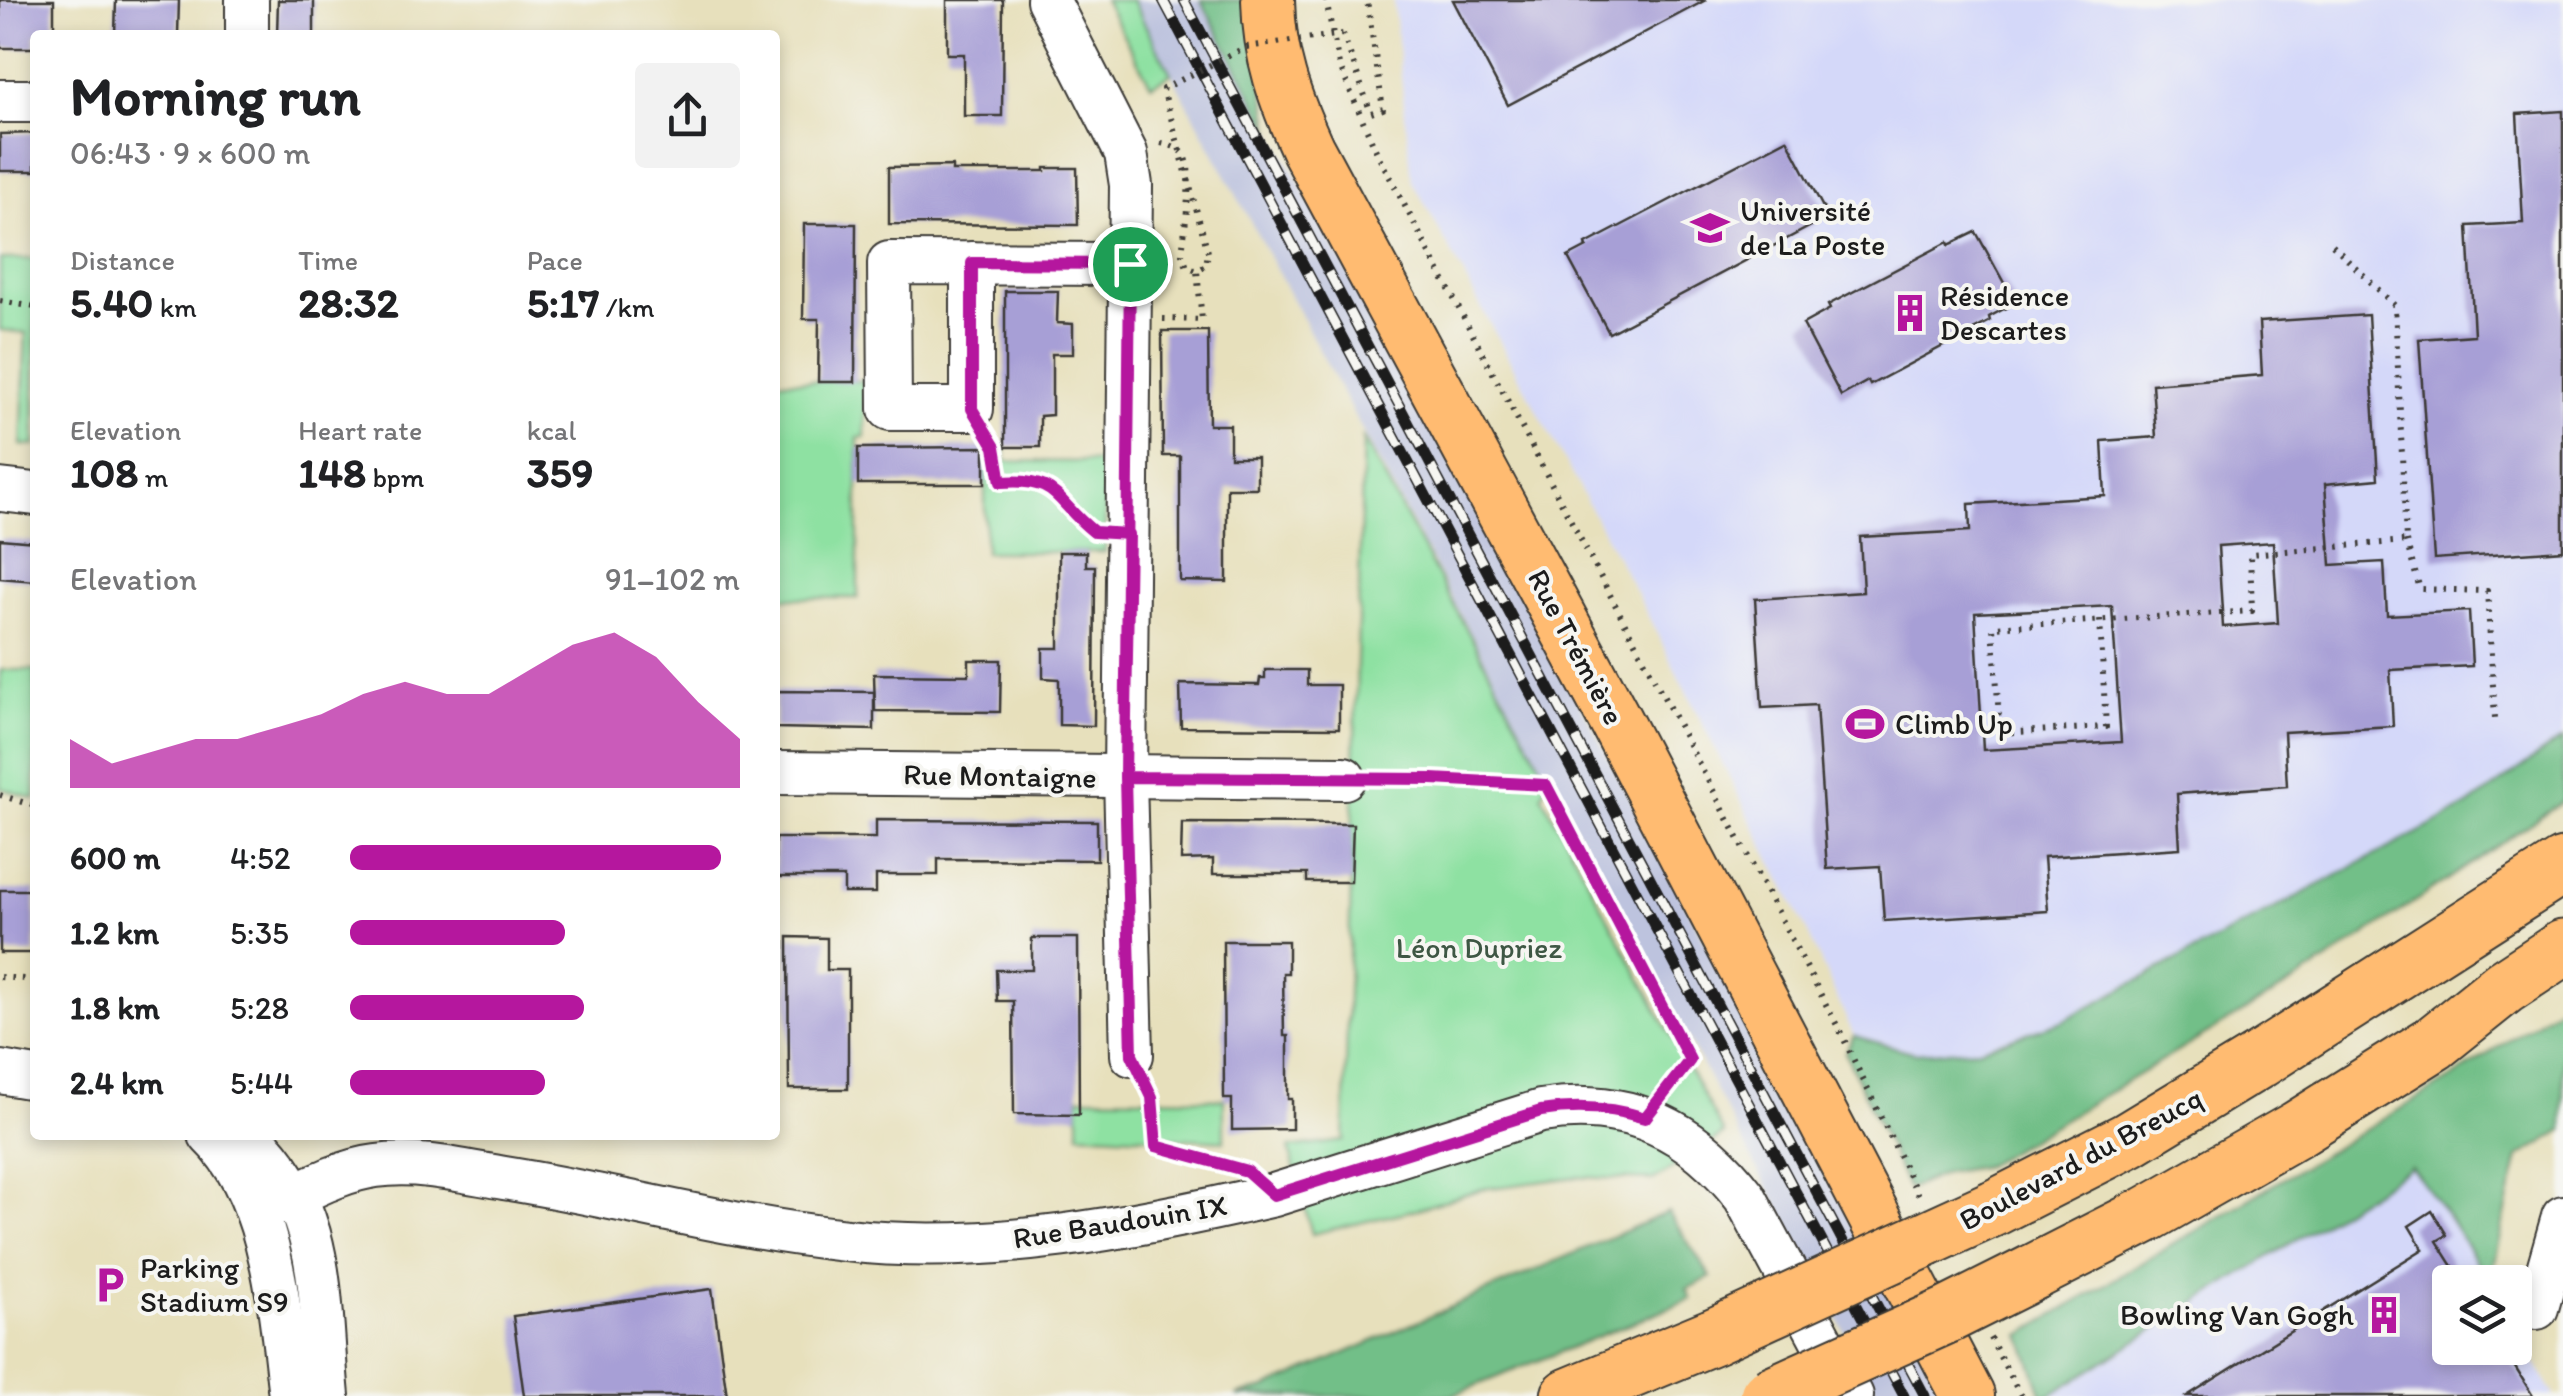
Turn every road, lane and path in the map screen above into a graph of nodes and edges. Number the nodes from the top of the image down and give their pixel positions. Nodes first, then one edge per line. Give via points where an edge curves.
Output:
1 (246, 0) edge
2 (1048, 0) edge
3 (1268, 0) edge
4 (1296, 0) edge
5 (1326, 0) edge
6 (1367, 0) edge
7 (246, 30) edge
8 (0, 100) edge
9 (30, 101) edge
10 (1188, 172) dead end
11 (2330, 240) dead end
12 (972, 263) junction
13 (1130, 264) junction
14 (1197, 271) junction
15 (0, 301) edge
16 (30, 307) edge
17 (1190, 320) dead end
18 (972, 409) junction
19 (0, 490) edge
20 (30, 493) edge
21 (1129, 534) junction
22 (2406, 541) junction
23 (2100, 620) junction
24 (2494, 718) dead end
25 (780, 773) edge
26 (1125, 777) junction
27 (1344, 778) joint
28 (0, 795) edge
29 (30, 804) edge
30 (2552, 870) edge
31 (2563, 948) edge
32 (0, 977) edge
33 (2563, 979) edge
34 (30, 980) edge
35 (2434, 1043) junction
36 (1132, 1055) joint
37 (0, 1072) edge
38 (30, 1077) edge
39 (1645, 1118) junction
40 (214, 1140) edge
41 (253, 1140) edge
42 (1274, 1195) junction
43 (296, 1196) junction
44 (1926, 1211) dead end
45 (256, 1212) junction
46 (2563, 1217) edge
47 (1918, 1282) junction
48 (2537, 1308) dead end
49 (290, 1396) edge
50 (328, 1396) edge
51 (1569, 1396) edge
52 (1768, 1396) edge
53 (1852, 1396) edge
54 (1968, 1396) edge
55 (1988, 1396) edge

1 - 7 street
2 - 13 street via 1126,152
3 - 47 main road, Rue Trémière via 1274,65 1308,150
4 - 47 main road, Rue Trémière via 1301,51 1325,116 1766,944
5 - 44 path, Rue Trémière via 1339,64 1377,153 1840,1032
6 - 14 path, bridge via 1383,109 1371,113 1343,34 1246,47 1163,90 1208,252 1206,266
8 - 9 street
10 - 14 path via 1182,254
11 - 22 path via 2394,306
12 - 13 street
12 - 18 street
12 - 18 street via 890,263 890,409
13 - 21 street
14 - 17 path via 1202,320
15 - 16 path
18 - 21 path via 995,447 1001,482 1046,485 1094,532
19 - 20 street
21 - 26 street
22 - 23 path via 2250,554 2252,611
22 - 24 path via 2420,588 2487,591
23 - 23 path via 1994,627 2000,733 2106,727
25 - 26 street, Rue Montaigne
26 - 27 street, Rue Montaigne
26 - 36 street
27 - 39 path via 1546,785 1690,1060
28 - 29 path
30 - 51 highway, Boulevard du Breucq, bridge via 2144,1130 1994,1208
31 - 35 highway
32 - 34 path
33 - 35 highway
35 - 52 highway, bridge via 2148,1214 1932,1323
36 - 42 path via 1152,1097 1156,1146 1247,1171
37 - 38 street
39 - 42 street, Rue Baudouin IX via 1598,1107 1541,1111
39 - 53 street, Rue Baudouin IX via 1706,1152 1745,1197
40 - 45 street via 240,1171
41 - 43 street
42 - 43 street, Rue Baudouin IX via 1119,1226 942,1244 812,1236 435,1166 359,1169
43 - 45 street, Rue Baudouin IX
43 - 50 street via 314,1256
45 - 49 street
46 - 48 street
47 - 54 main road
47 - 55 main road

